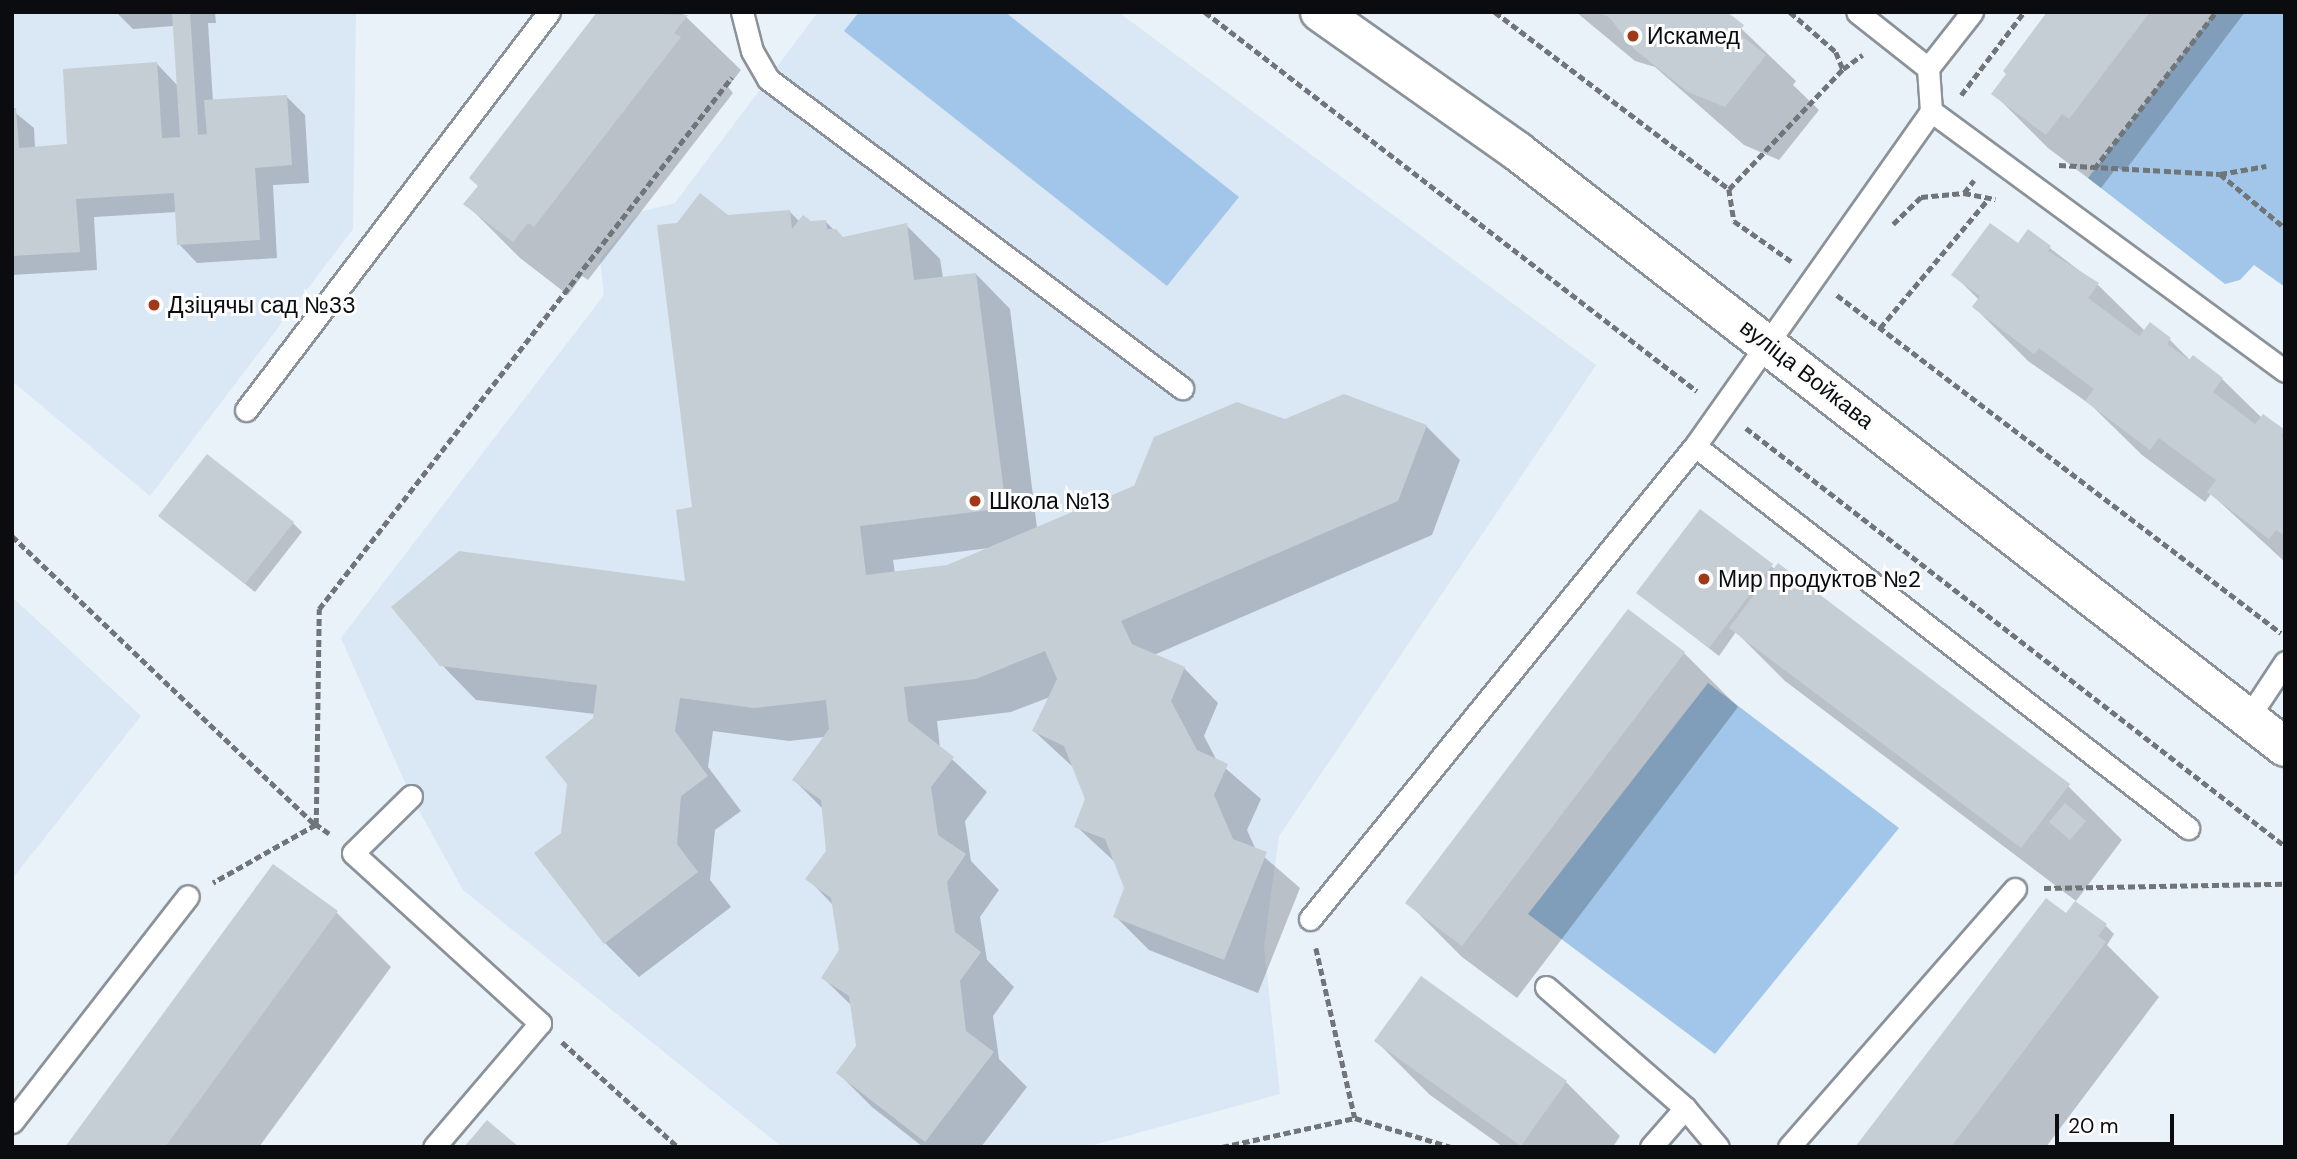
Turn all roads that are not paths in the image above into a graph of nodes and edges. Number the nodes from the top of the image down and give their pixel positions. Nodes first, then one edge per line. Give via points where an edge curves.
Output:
1 (549, 12) edge
2 (743, 12) edge
3 (1320, 12) edge
4 (1857, 12) edge
5 (1972, 12) edge
6 (1928, 68) junction
7 (1936, 116) junction
8 (1766, 342) junction
9 (2285, 371) edge
10 (1182, 388) dead end
11 (246, 410) dead end
12 (1695, 446) junction
13 (2285, 662) edge
14 (2248, 718) junction
15 (2285, 747) edge
16 (411, 796) dead end
17 (2188, 828) dead end
18 (2015, 888) road end
19 (188, 896) road end
20 (1310, 919) road end
21 (1546, 987) dead end
22 (1685, 1108) junction
23 (12, 1122) edge
24 (435, 1147) edge
25 (1651, 1147) edge
26 (1717, 1147) edge
27 (1789, 1147) edge

1 - 11 lane
2 - 10 lane via 752,51 768,79
3 - 8 main road, вуліца Войкава via 1517,151
4 - 6 lane
5 - 6 lane
6 - 7 lane
7 - 8 lane
7 - 9 lane
8 - 12 lane
8 - 14 main road, вуліца Войкава
12 - 17 lane
12 - 20 lane
13 - 14 lane
14 - 15 main road, вуліца Войкава
16 - 24 lane via 353,853 540,1023
18 - 27 lane
19 - 23 lane
21 - 22 lane
22 - 25 lane
22 - 26 lane

